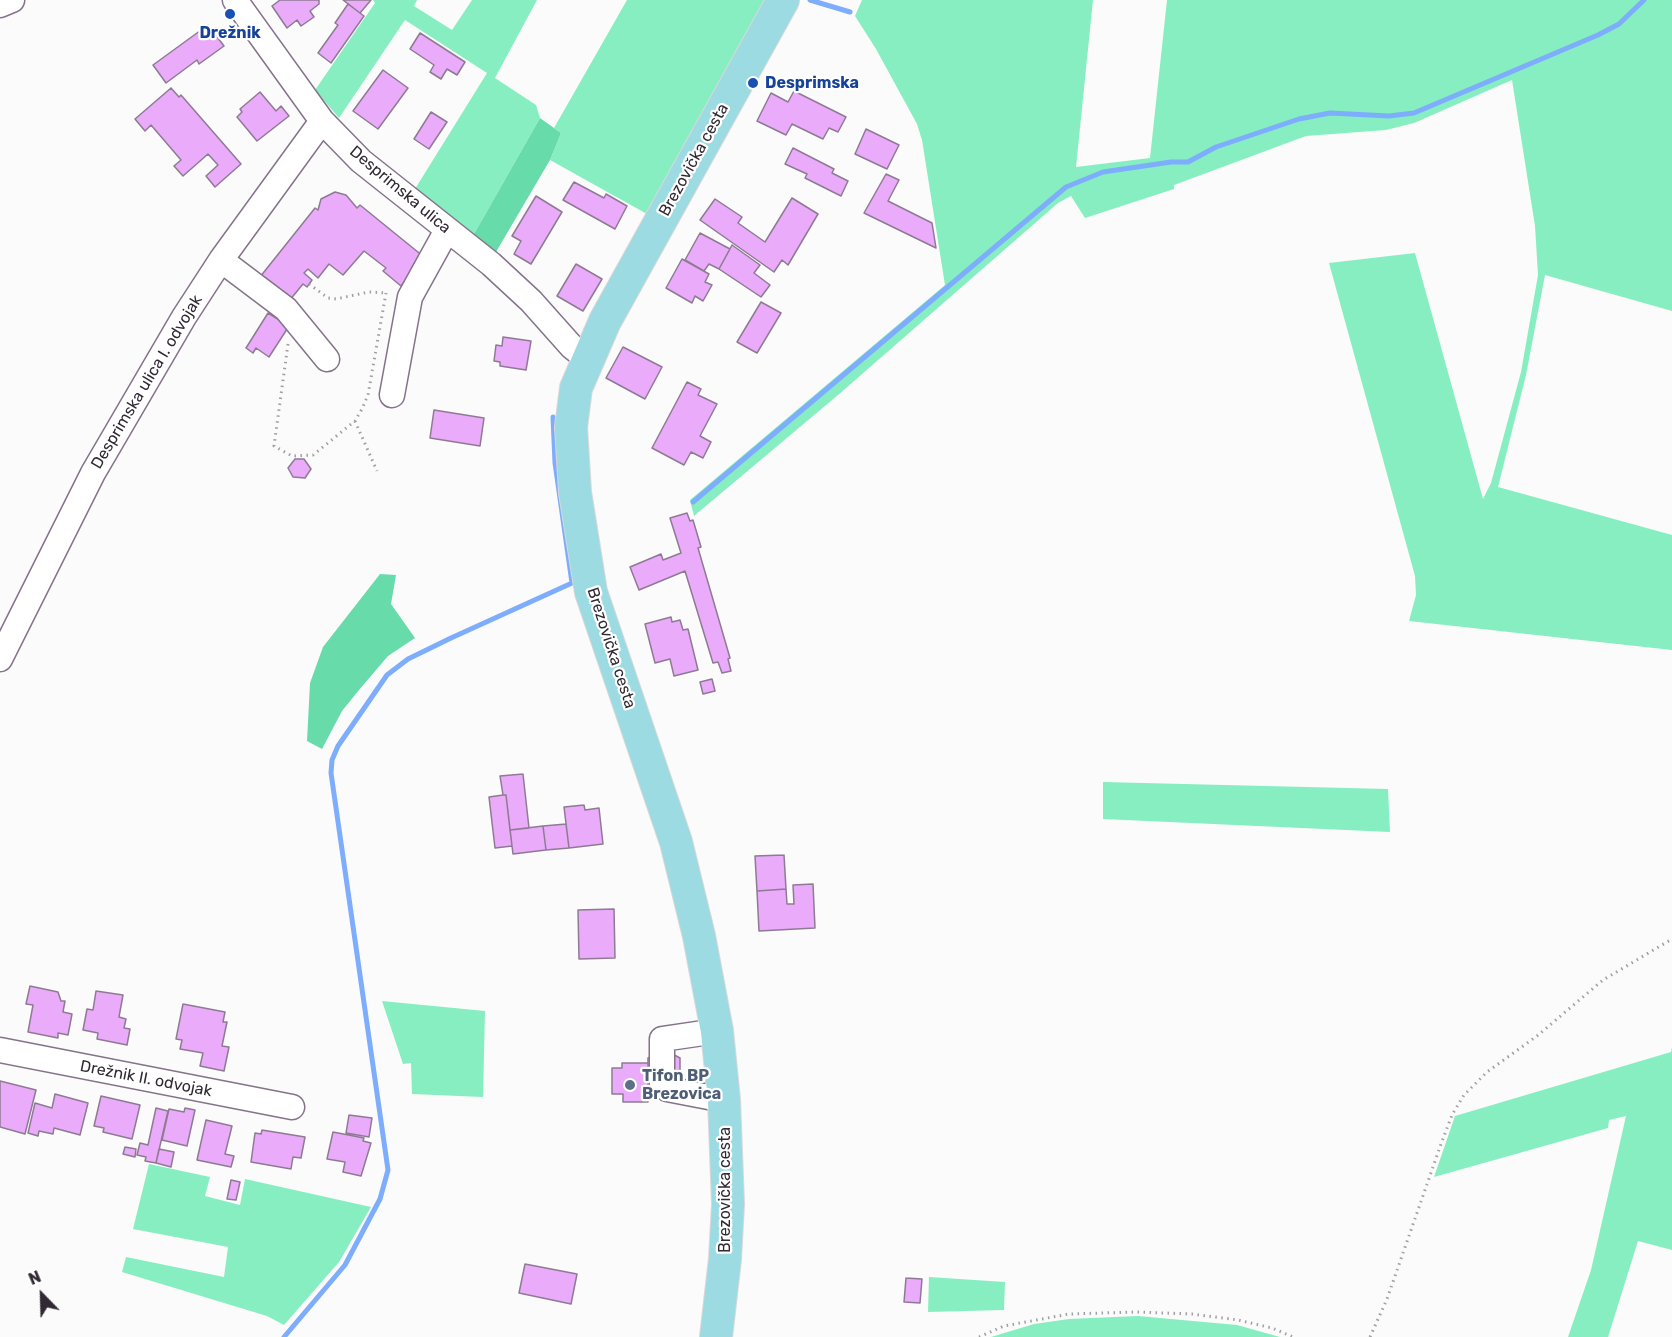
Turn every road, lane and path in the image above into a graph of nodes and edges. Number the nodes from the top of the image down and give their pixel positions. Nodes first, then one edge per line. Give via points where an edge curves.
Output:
1 (12, 0) edge
2 (235, 0) edge
3 (783, 0) edge
4 (0, 5) edge
5 (322, 121) junction
6 (447, 230) junction
7 (221, 260) junction
8 (309, 284) dead end
9 (386, 293) junction
10 (410, 297) junction
11 (301, 329) junction
12 (327, 358) dead end
13 (587, 359) junction
14 (392, 395) dead end
15 (355, 421) junction
16 (377, 471) dead end
17 (0, 659) edge
18 (1672, 939) edge
19 (717, 1030) junction
20 (0, 1050) edge
21 (724, 1100) junction
22 (292, 1107) dead end
23 (716, 1337) edge
24 (979, 1337) edge
25 (1293, 1337) edge
26 (1370, 1337) edge

1 - 4 street
2 - 5 street, Desprimska ulica
3 - 13 main road, Brezovička cesta
5 - 6 street, Desprimska ulica via 361,161
5 - 7 street, Desprimska ulica I. odvojak
6 - 10 street
6 - 13 street, Desprimska ulica via 515,286
7 - 11 street via 286,309
7 - 17 street, Desprimska ulica I. odvojak via 93,473
8 - 9 path via 328,298 336,299 369,292
9 - 10 path
9 - 15 path via 368,395
10 - 14 street
11 - 12 street
11 - 15 path via 287,346 274,446 292,456 313,455
13 - 19 main road, Brezovička cesta via 576,388 571,427 575,492 591,592 676,842
15 - 16 path
18 - 26 path via 1604,980 1487,1072 1464,1095 1444,1134
19 - 21 main road, Brezovička cesta
19 - 21 street via 662,1039 662,1084 667,1089
20 - 22 street, Drežnik II. odvojak
21 - 23 main road, Brezovička cesta via 728,1204
24 - 25 path via 1032,1320 1127,1312 1238,1320

